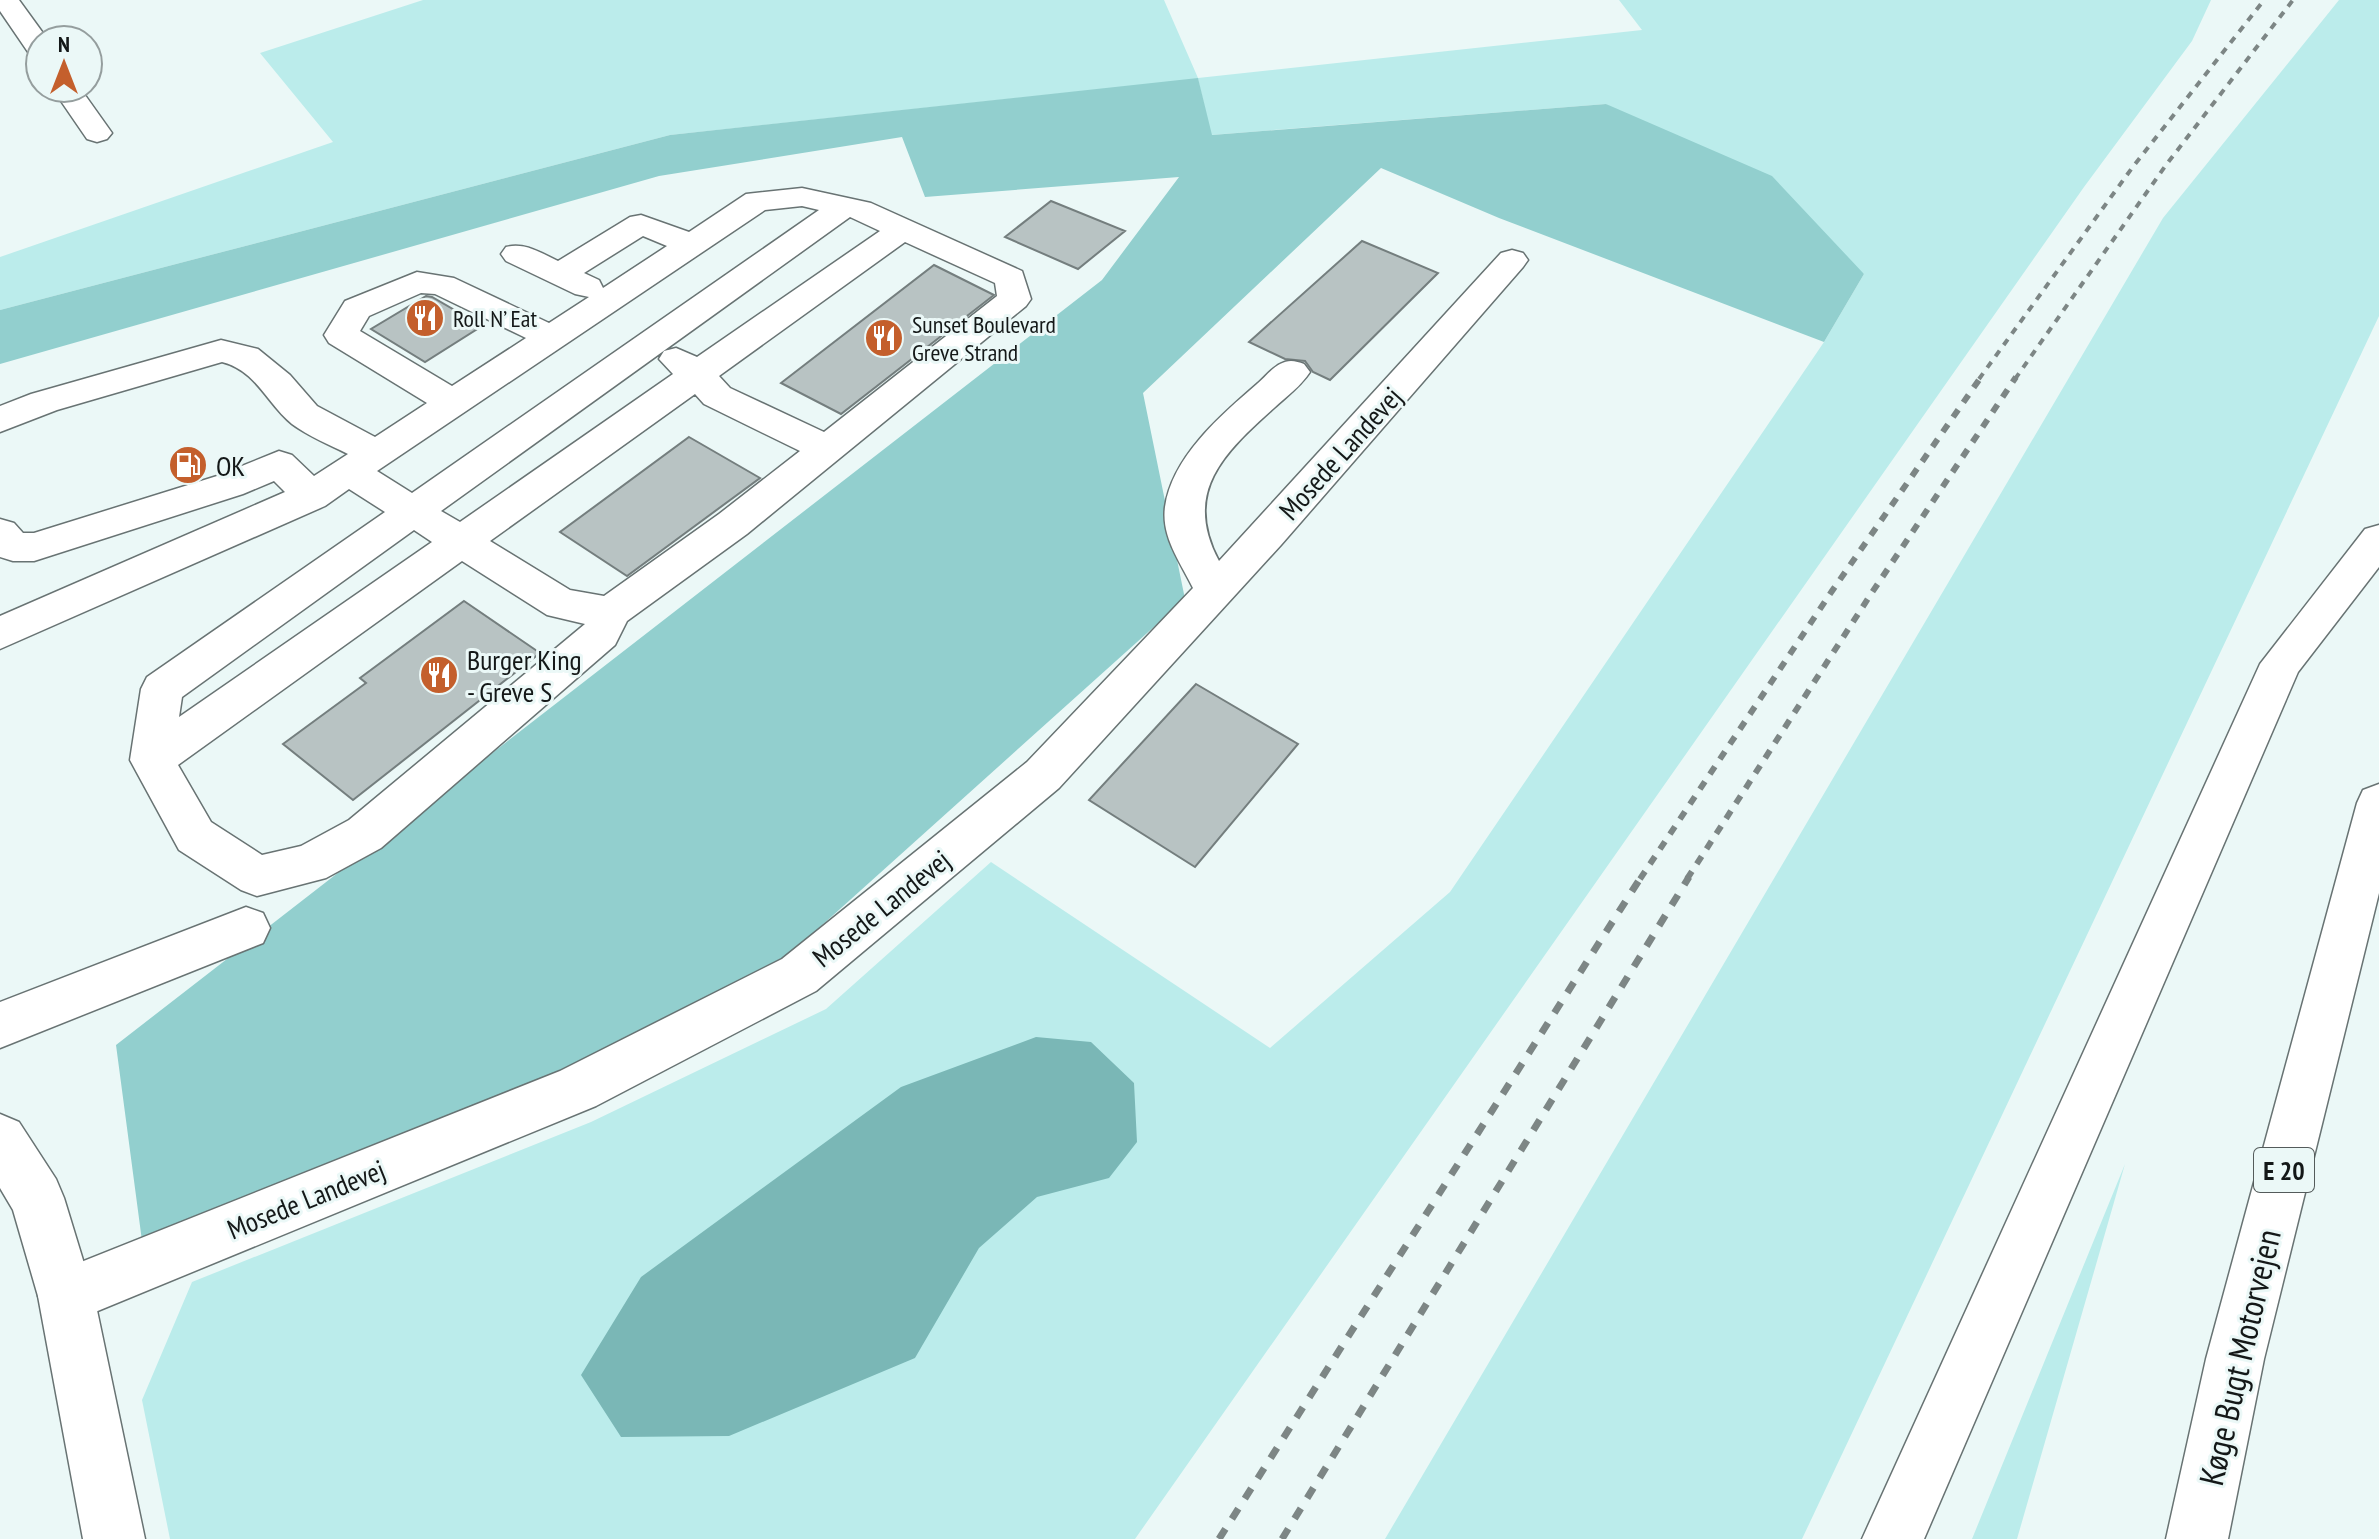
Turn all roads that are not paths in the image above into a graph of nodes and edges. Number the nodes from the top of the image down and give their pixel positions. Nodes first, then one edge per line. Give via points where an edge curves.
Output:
1 (6, 0) edge
2 (24, 26) edge
3 (77, 104) edge
4 (97, 133) dead end
5 (845, 206) junction
6 (903, 229) junction
7 (691, 244) junction
8 (517, 254) dead end
9 (1512, 260) dead end
10 (560, 274) junction
11 (600, 304) junction
12 (551, 337) junction
13 (652, 342) junction
14 (1292, 372) dead end
15 (698, 375) junction
16 (453, 403) junction
17 (0, 420) edge
18 (827, 449) junction
19 (363, 463) junction
20 (312, 496) junction
21 (410, 511) junction
22 (0, 533) edge
23 (2379, 539) edge
24 (457, 542) junction
25 (1214, 591) junction
26 (610, 612) junction
27 (0, 633) edge
28 (152, 760) junction
29 (2379, 803) edge
30 (246, 928) dead end
31 (0, 1025) edge
32 (0, 1140) edge
33 (66, 1296) junction
34 (114, 1539) edge
35 (1893, 1539) edge
36 (2197, 1539) edge

1 - 2 main road
3 - 4 main road
5 - 6 main road
5 - 7 main road via 802,197 757,201
5 - 13 main road
6 - 15 main road
6 - 18 main road via 1010,278 1014,299
7 - 10 main road via 641,224
7 - 11 main road
8 - 10 main road
9 - 25 main road, Mosede Landevej
10 - 11 main road
11 - 12 main road
11 - 13 main road
12 - 16 main road
12 - 16 main road via 442,285 417,282 357,309 341,335
13 - 15 main road
13 - 21 main road
14 - 25 main road via 1202,462 1186,499 1185,529
15 - 18 main road via 717,396
15 - 24 main road
16 - 19 main road
17 - 19 main road via 44,402 221,351 246,357 278,383 304,415
18 - 26 main road
19 - 20 main road
19 - 21 main road
20 - 22 main road via 279,464 230,485 34,547 13,547
20 - 27 main road
21 - 24 main road
21 - 28 main road via 162,689
23 - 35 main road via 2281,664
24 - 26 main road via 561,604
24 - 28 main road
25 - 33 main road, Mosede Landevej via 1043,775 799,975 578,1089
26 - 28 main road via 601,634 365,834 310,864 257,876 195,836
29 - 36 main road, Køge Bugt Motorvejen / E 20 via 2235,1359
30 - 31 main road
32 - 33 main road via 37,1198
33 - 34 main road

